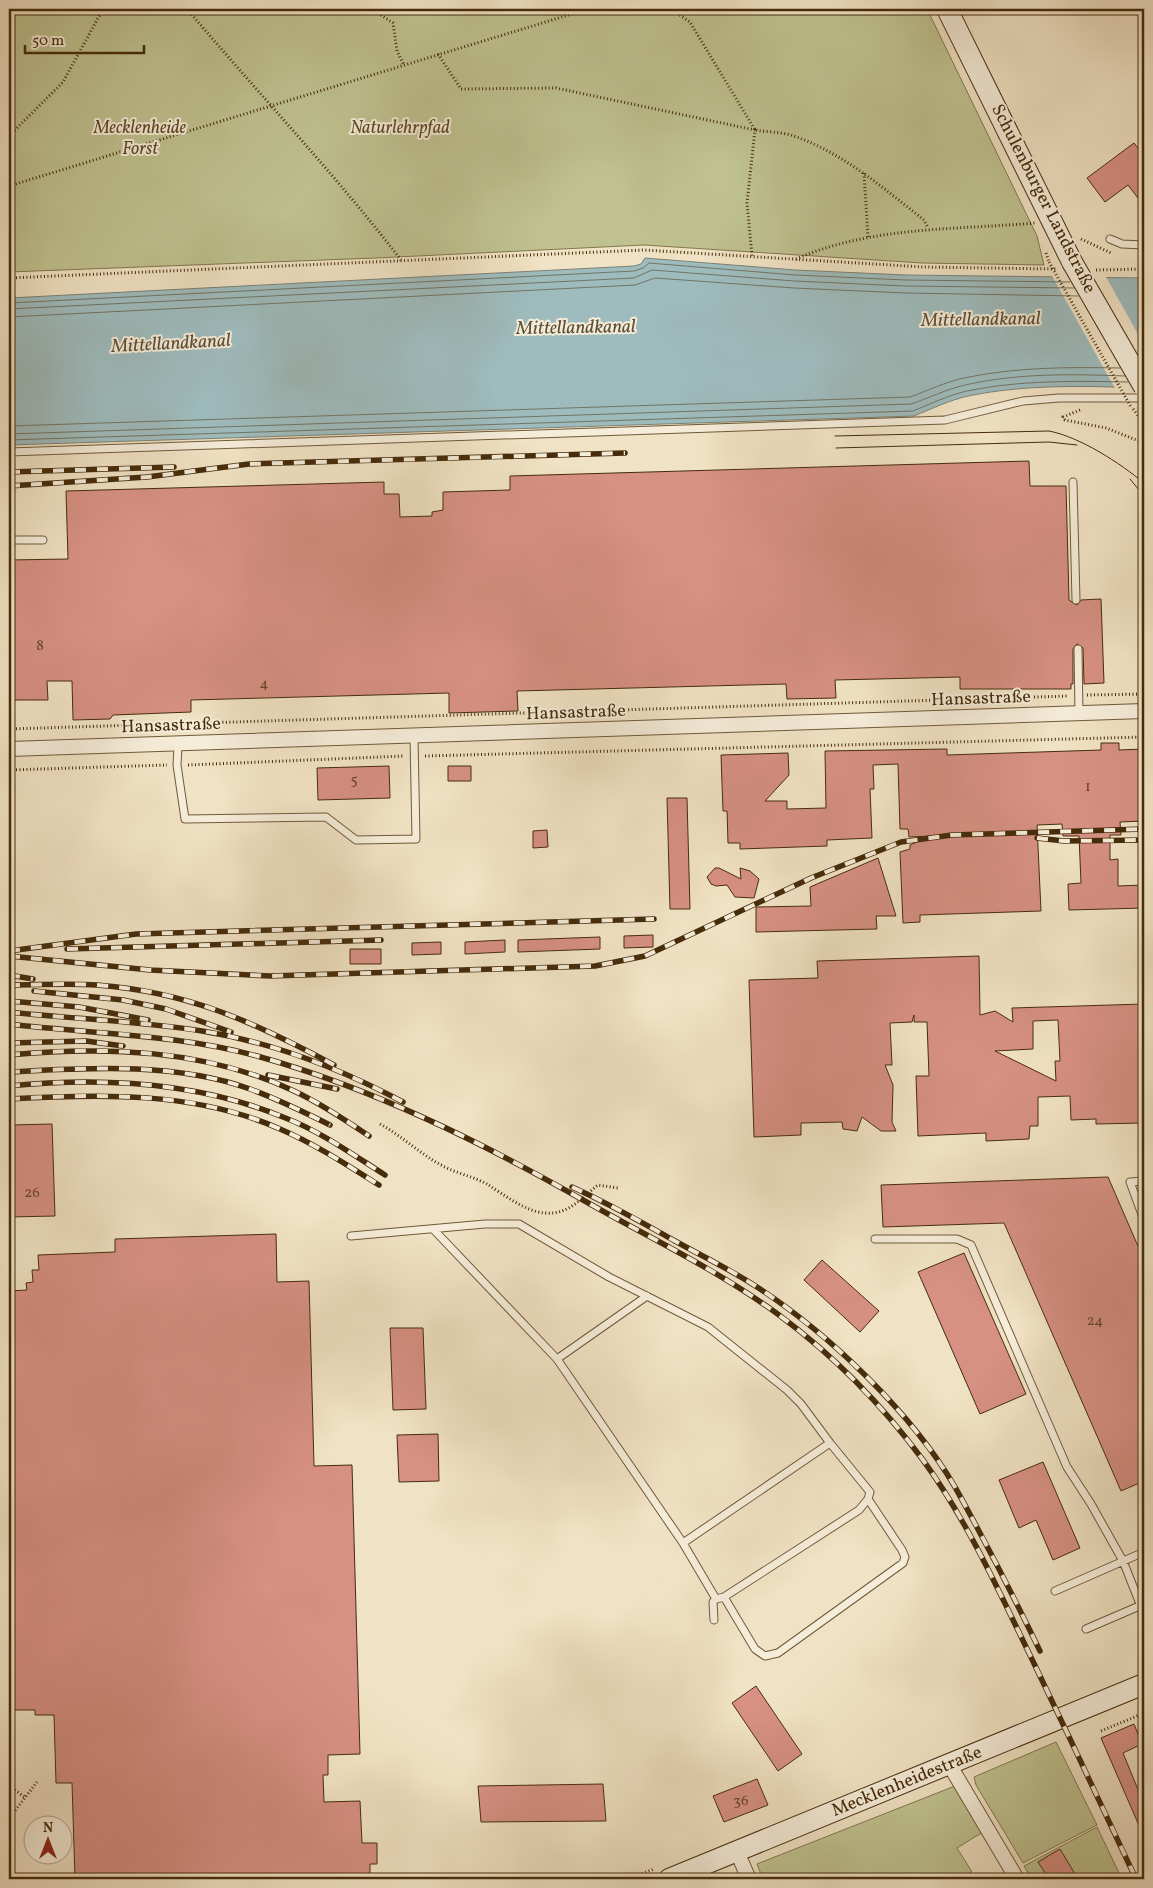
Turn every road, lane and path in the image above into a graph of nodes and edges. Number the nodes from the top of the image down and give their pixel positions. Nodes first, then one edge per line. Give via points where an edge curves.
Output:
1 (103, 9) edge
2 (187, 9) edge
3 (372, 9) edge
4 (588, 9) edge
5 (671, 9) edge
6 (947, 9) edge
7 (438, 54) junction
8 (404, 65) junction
9 (270, 107) junction
10 (755, 130) junction
11 (9, 143) edge
12 (864, 173) junction
13 (9, 186) edge
14 (1035, 223) dead end
15 (928, 228) junction
16 (868, 238) junction
17 (1110, 239) dead end
18 (1144, 245) edge
19 (752, 256) junction
20 (795, 259) junction
21 (401, 261) junction
22 (1050, 262) dead end
23 (1073, 267) junction
24 (1144, 269) edge
25 (9, 278) edge
26 (1144, 387) edge
27 (1111, 398) junction
28 (1144, 398) edge
29 (1144, 424) edge
30 (1144, 443) edge
31 (9, 452) edge
32 (1073, 482) dead end
33 (9, 540) edge
34 (43, 540) dead end
35 (1076, 600) dead end
36 (1078, 649) dead end
37 (1144, 694) edge
38 (1078, 696) junction
39 (1144, 711) edge
40 (1079, 714) junction
41 (9, 729) edge
42 (1144, 736) edge
43 (414, 737) junction
44 (178, 745) junction
45 (9, 749) edge
46 (415, 756) junction
47 (177, 765) junction
48 (9, 770) edge
49 (380, 1124) dead end
50 (1144, 1181) edge
51 (618, 1188) dead end
52 (1144, 1220) edge
53 (434, 1230) junction
54 (351, 1236) dead end
55 (875, 1239) dead end
56 (647, 1296) junction
57 (557, 1359) junction
58 (830, 1443) junction
59 (868, 1499) junction
60 (683, 1543) junction
61 (1144, 1552) edge
62 (1123, 1560) junction
63 (1055, 1591) dead end
64 (720, 1598) junction
65 (1143, 1605) edge
66 (1144, 1614) edge
67 (714, 1620) dead end
68 (1086, 1629) dead end
69 (1144, 1684) edge
70 (1142, 1714) dead end
71 (1100, 1731) dead end
72 (949, 1764) junction
73 (38, 1782) dead end
74 (9, 1786) edge
75 (26, 1798) junction
76 (11, 1816) dead end
77 (738, 1852) junction
78 (669, 1879) edge
79 (749, 1879) edge
80 (1017, 1879) edge

1 - 11 path via 62,82 12,132
2 - 9 path
3 - 8 path via 393,23 397,51
4 - 7 path
5 - 10 path via 690,22
6 - 23 main road, Schulenburger Landstraße
7 - 8 path
7 - 10 path via 461,89 556,88
8 - 9 path
9 - 13 path
9 - 21 path via 350,195
10 - 12 path via 792,136 834,154
10 - 19 path via 748,203
12 - 15 path via 924,220
12 - 16 path
14 - 15 path
15 - 16 path
16 - 20 path
17 - 18 lane via 1122,244
19 - 20 path
19 - 21 path via 644,250
20 - 23 path via 923,267
21 - 25 path
22 - 29 path, bridge via 1131,407
23 - 24 path
23 - 26 main road, Schulenburger Landstraße, bridge
27 - 28 lane
27 - 30 path via 1063,417 1064,420 1106,428
27 - 31 lane via 1023,401 945,420
32 - 35 lane
33 - 34 lane
36 - 38 lane
37 - 38 path
38 - 40 lane
38 - 41 path
39 - 40 street, Hansastraße
40 - 43 street, Hansastraße
42 - 46 path
43 - 44 street, Hansastraße
43 - 46 lane
44 - 45 street, Hansastraße
44 - 47 lane
46 - 47 path
46 - 47 lane via 416,839 356,840 326,816 185,819
47 - 48 path
49 - 51 path via 442,1166 473,1176 530,1209 545,1214 571,1208 598,1185
50 - 52 lane via 1130,1182
53 - 54 lane
53 - 56 lane via 519,1224
53 - 57 lane
55 - 62 lane via 957,1239 971,1245 1067,1467
56 - 57 lane
56 - 58 lane via 708,1327 779,1384 801,1404
57 - 60 lane
58 - 59 lane via 870,1492
58 - 60 lane
59 - 64 lane via 859,1510
59 - 64 lane via 902,1550 903,1563 778,1652 765,1656 755,1649
60 - 64 lane
61 - 62 lane
62 - 63 lane
62 - 65 lane
64 - 67 lane via 713,1602
65 - 66 lane
65 - 68 lane
69 - 72 main road, Mecklenheidestraße
70 - 71 path
72 - 77 main road, Mecklenheidestraße
72 - 80 street
73 - 75 path
74 - 75 path
75 - 76 path
77 - 78 main road, Mecklenheidestraße
77 - 79 street

